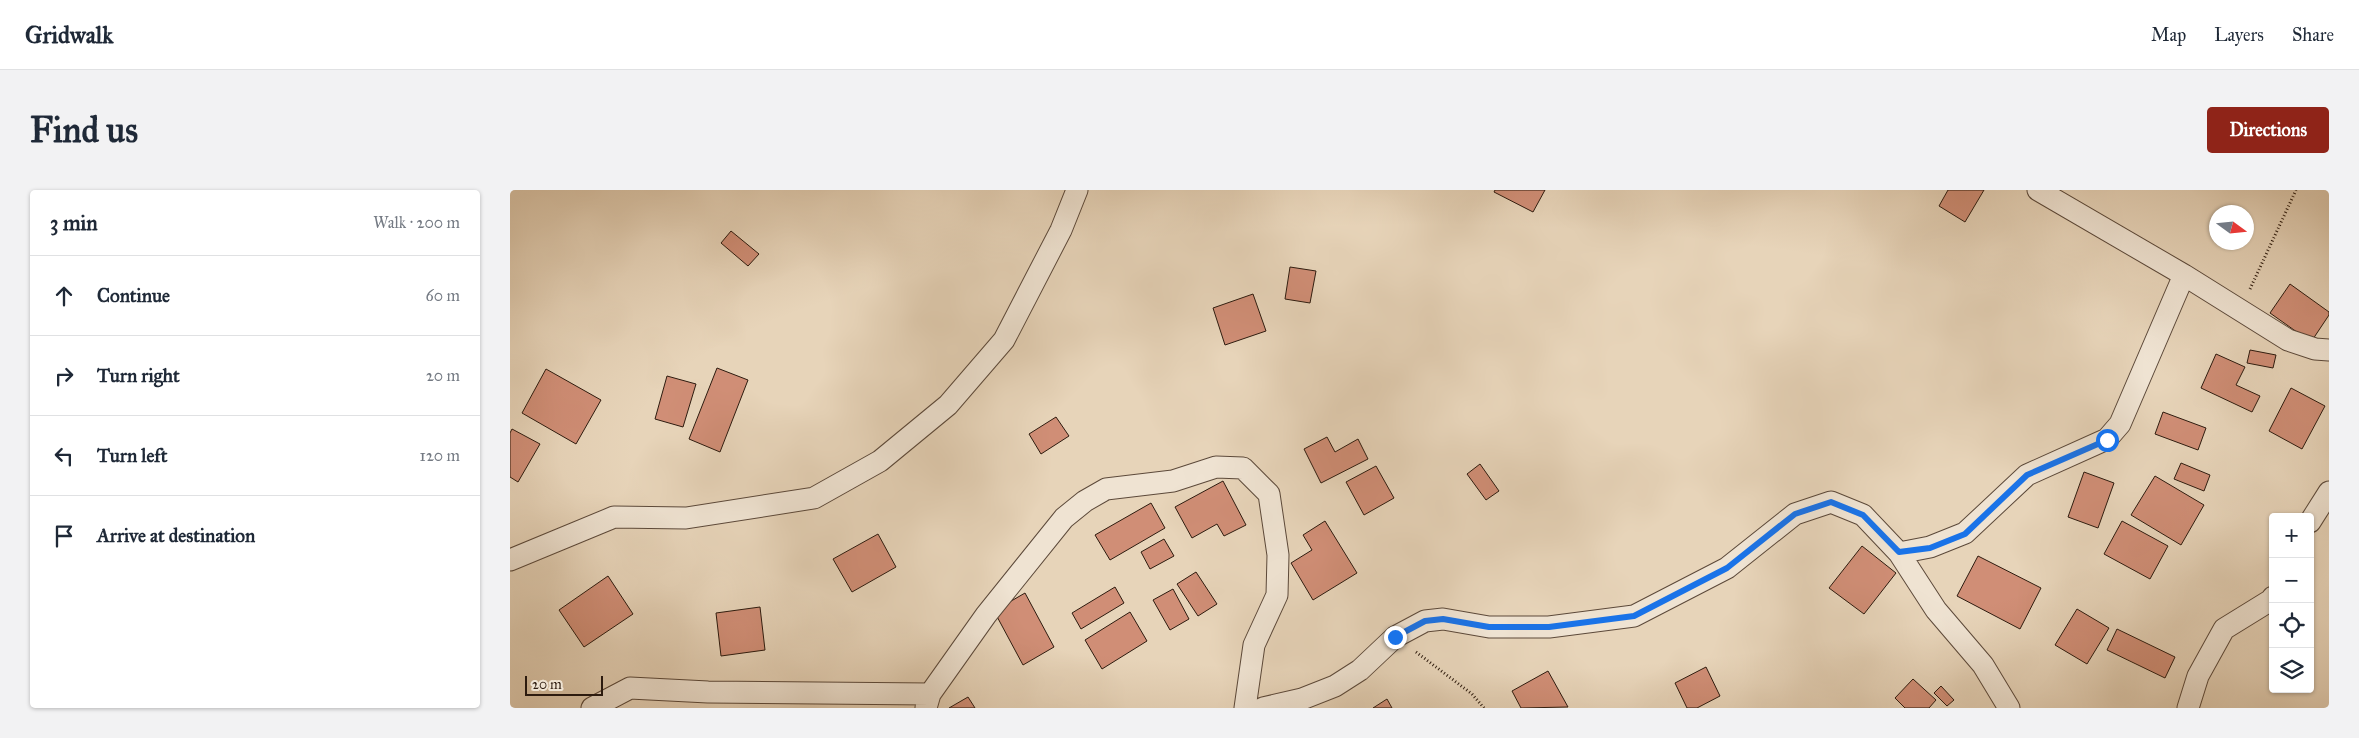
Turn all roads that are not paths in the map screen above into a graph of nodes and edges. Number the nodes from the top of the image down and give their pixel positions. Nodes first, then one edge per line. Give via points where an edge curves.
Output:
1 (1076, 190) edge
2 (2038, 190) edge
3 (2184, 275) junction
4 (2329, 350) edge
5 (2329, 492) edge
6 (2314, 516) edge
7 (1899, 552) junction
8 (510, 560) edge
9 (2269, 601) edge
10 (928, 701) edge
11 (592, 708) edge
12 (1245, 708) edge
13 (1263, 708) edge
14 (2009, 708) edge
15 (2188, 708) edge

1 - 8 street via 1061,230 1004,340 948,405 880,461 814,498 686,518 614,517
2 - 3 street
3 - 4 street via 2288,340
3 - 7 street via 2120,424 2107,440 2027,475 1965,534 1930,548
5 - 6 street
7 - 13 street via 1863,515 1831,502 1795,514 1727,568 1634,616 1549,627 1489,627 1443,619 1425,621 1395,637 1360,670 1335,686 1302,699
7 - 14 street via 1936,610 1983,665
9 - 15 street via 2224,629 2198,676
10 - 11 street via 630,688
10 - 12 street via 992,607 1064,518 1085,500 1106,489 1173,481 1216,467 1243,468 1269,494 1278,555 1277,595 1254,645

